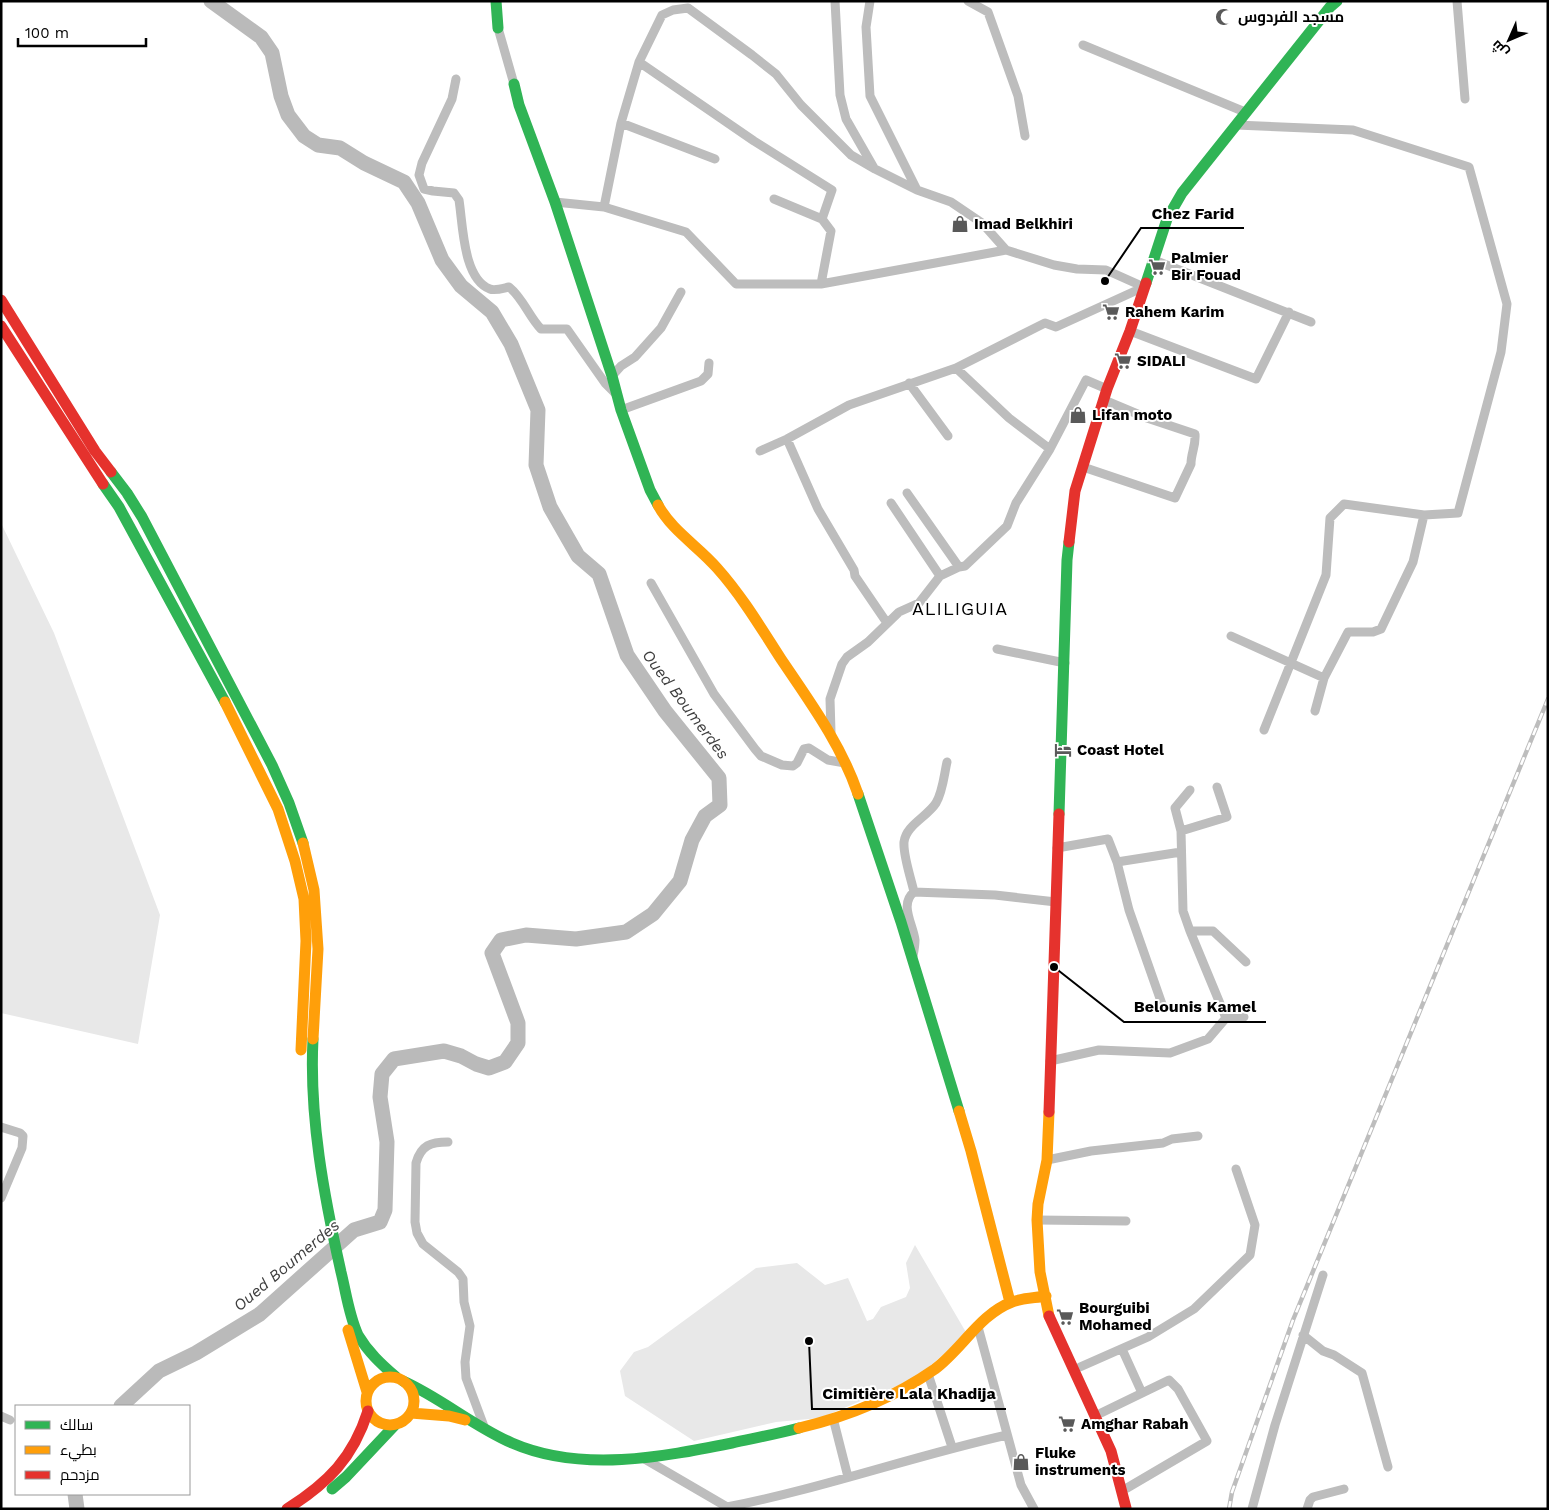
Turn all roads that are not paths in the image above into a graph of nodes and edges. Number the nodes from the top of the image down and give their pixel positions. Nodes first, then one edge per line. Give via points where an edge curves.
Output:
1 (496, 1) edge
2 (679, 1) edge
3 (836, 1) edge
4 (870, 1) edge
5 (968, 1) edge
6 (1337, 1) edge
7 (1457, 1) edge
8 (673, 10) junction
9 (498, 28) joint
10 (1083, 45) dead end
11 (639, 62) junction
12 (456, 79) dead end
13 (514, 84) joint
14 (1465, 99) dead end
15 (1245, 112) junction
16 (621, 123) junction
17 (1236, 125) junction
18 (1025, 136) dead end
19 (715, 159) dead end
20 (874, 169) junction
21 (917, 190) junction
22 (774, 199) dead end
23 (555, 202) junction
24 (604, 208) junction
25 (822, 219) junction
26 (1006, 250) junction
27 (1154, 260) junction
28 (822, 284) junction
29 (1144, 287) junction
30 (681, 292) dead end
31 (1, 300) edge
32 (1289, 312) junction
33 (1311, 322) dead end
34 (1, 326) edge
35 (1130, 331) junction
36 (709, 362) dead end
37 (956, 368) junction
38 (612, 376) junction
39 (909, 383) junction
40 (1105, 394) junction
41 (616, 395) junction
42 (621, 410) junction
43 (948, 436) dead end
44 (787, 439) junction
45 (1050, 449) junction
46 (760, 451) dead end
47 (1083, 466) junction
48 (907, 493) dead end
49 (891, 503) dead end
50 (1424, 515) junction
51 (959, 567) junction
52 (940, 576) junction
53 (651, 583) dead end
54 (887, 623) junction
55 (1231, 636) dead end
56 (997, 649) dead end
57 (1065, 662) junction
58 (1291, 662) junction
59 (1324, 678) junction
60 (1315, 711) dead end
61 (1264, 730) dead end
62 (832, 735) junction
63 (947, 762) dead end
64 (846, 763) junction
65 (1217, 787) dead end
66 (1190, 790) dead end
67 (1181, 831) junction
68 (1057, 848) junction
69 (1181, 852) junction
70 (1117, 862) junction
71 (914, 892) junction
72 (1056, 902) junction
73 (1190, 931) junction
74 (912, 960) junction
75 (1246, 962) dead end
76 (1163, 1007) dead end
77 (1244, 1017) dead end
78 (1226, 1018) junction
79 (1050, 1061) junction
80 (1, 1127) edge
81 (1198, 1136) dead end
82 (448, 1142) dead end
83 (1047, 1160) junction
84 (1236, 1169) dead end
85 (1, 1198) edge
86 (1037, 1220) junction
87 (1126, 1221) dead end
88 (328, 1235) junction
89 (334, 1260) junction
90 (1323, 1275) dead end
91 (1046, 1296) junction
92 (1010, 1302) junction
93 (1049, 1308) junction
94 (978, 1327) junction
95 (1303, 1335) junction
96 (1122, 1349) junction
97 (1080, 1367) junction
98 (928, 1374) junction
99 (400, 1379) junction
100 (368, 1392) junction
101 (1142, 1392) junction
102 (368, 1411) junction
103 (411, 1413) junction
104 (1101, 1413) junction
105 (833, 1418) junction
106 (473, 1422) junction
107 (395, 1425) junction
108 (485, 1429) junction
109 (1007, 1435) junction
110 (952, 1447) junction
111 (642, 1457) junction
112 (1388, 1467) dead end
113 (848, 1477) junction
114 (1127, 1488) junction
115 (1344, 1489) dead end
116 (726, 1508) edge
117 (1126, 1508) edge
118 (287, 1509) edge
119 (307, 1509) edge
120 (1034, 1509) edge
121 (1252, 1509) edge
122 (1307, 1509) edge

1 - 9 main road
2 - 8 street
3 - 20 street via 840,95 846,119
4 - 21 street via 866,27 870,96
5 - 18 street via 988,12 1018,96
6 - 15 main road
7 - 14 street
8 - 11 street via 662,15
8 - 20 street via 688,8 758,59 851,155
9 - 13 street
10 - 15 street
11 - 16 street
11 - 25 street via 832,190
12 - 41 street via 452,99 422,163 419,175 424,189 454,193 459,200 470,269 480,284 492,290 509,287 541,329 567,329
13 - 23 main road
15 - 17 main road
16 - 19 street
16 - 24 street
17 - 27 main road via 1182,192 1167,219
17 - 50 street via 1354,130 1469,167 1506,304 1501,352 1458,513
20 - 21 street
21 - 26 street via 951,202 982,223
22 - 25 street
23 - 24 street
23 - 38 main road
24 - 28 street via 686,232 736,284
25 - 28 street via 831,231
26 - 28 street
26 - 29 street via 1054,265 1106,270
27 - 29 main road
27 - 32 street
29 - 35 main road
29 - 37 street via 1056,327 1045,323
30 - 38 street via 661,328 635,357
31 - 88 main road via 95,451 142,517 272,765 302,839 314,890 318,949 311,1052 312,1098
32 - 33 street
32 - 35 street via 1256,379
34 - 88 main road via 119,508 242,733 278,808 304,899 303,1111 314,1187
35 - 40 main road
36 - 42 street via 708,374 702,381
37 - 39 street
37 - 45 street via 1009,418
38 - 41 main road
39 - 43 street
39 - 44 street via 849,405
40 - 45 street via 1086,380
40 - 47 main road
40 - 47 street via 1146,418 1195,434 1191,464 1175,498
41 - 42 main road
42 - 62 main road via 650,490 662,512 722,575 748,609
44 - 46 street
44 - 54 street via 818,509 855,576
45 - 51 street via 1016,503 1007,526 965,566
47 - 57 main road via 1074,492 1067,560
48 - 51 street
49 - 52 street
50 - 58 street via 1344,504 1330,518 1326,575
50 - 59 street via 1413,562 1381,629 1348,632
51 - 52 street
52 - 54 street via 919,604 899,612
53 - 64 street via 714,694 760,756 793,766 804,749 809,748 828,760
54 - 62 street via 842,664 830,698
55 - 58 street
56 - 57 street
57 - 68 main road
58 - 59 street
58 - 61 street
59 - 60 street
62 - 64 main road
63 - 71 street via 935,804 905,838
64 - 74 main road
65 - 67 street via 1227,817
66 - 67 street via 1175,808
67 - 69 street
68 - 70 street via 1108,840
68 - 72 main road
69 - 70 street
69 - 73 street via 1183,911
70 - 76 street via 1129,910
71 - 72 street via 995,895
71 - 74 street via 906,905 915,940
72 - 79 main road
73 - 75 street via 1214,931
73 - 78 street
74 - 92 main road via 971,1150
77 - 78 street
78 - 79 street via 1208,1039 1170,1053 1099,1050
79 - 83 main road
80 - 85 street via 24,1136
81 - 83 street
82 - 108 street via 432,1143 418,1157 415,1228 423,1244 463,1279 470,1326 466,1378
83 - 86 main road
84 - 96 street via 1255,1225 1250,1255 1194,1309 1148,1338
86 - 87 street
86 - 91 main road via 1040,1272
88 - 89 main road
89 - 99 main road via 358,1334 374,1357
89 - 100 main road via 345,1321
90 - 95 street
91 - 92 main road
91 - 93 main road
92 - 94 main road
93 - 97 main road
93 - 117 main road via 1055,1331 1111,1451
94 - 98 main road
94 - 109 street
95 - 112 street via 1323,1351 1362,1373
95 - 121 street
96 - 97 street
96 - 101 street
97 - 104 main road
98 - 105 main road
98 - 110 street
99 - 100 main road via 382,1378
99 - 103 main road via 409,1386 414,1399
99 - 106 main road via 453,1407
100 - 102 main road
101 - 104 street
101 - 114 street via 1169,1380 1178,1389 1207,1441
102 - 107 main road via 379,1422
102 - 118 main road via 353,1450 337,1470 326,1482
103 - 106 main road
103 - 107 main road
104 - 114 main road via 1122,1463
105 - 111 main road via 807,1427 703,1449
105 - 113 street
106 - 108 main road
107 - 119 main road via 346,1477
108 - 111 main road via 505,1440 554,1454 608,1459
109 - 110 street
109 - 120 street via 1021,1485
110 - 113 street
111 - 116 street
113 - 116 street
114 - 117 main road
115 - 122 street via 1313,1497

